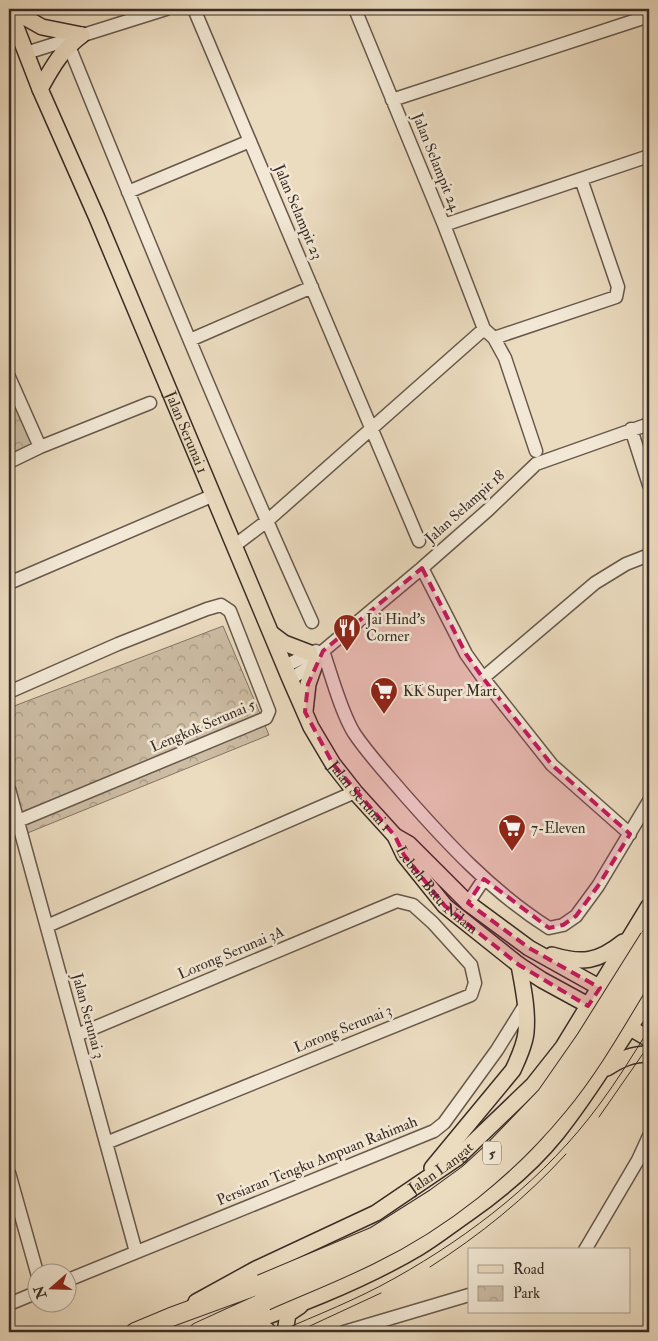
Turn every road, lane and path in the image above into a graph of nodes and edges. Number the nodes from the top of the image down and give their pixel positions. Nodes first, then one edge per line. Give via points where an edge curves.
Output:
1 (9, 9) edge
2 (166, 9) edge
3 (194, 9) edge
4 (355, 9) edge
5 (649, 16) edge
6 (82, 35) junction
7 (69, 46) junction
8 (26, 53) junction
9 (40, 89) junction
10 (392, 100) junction
11 (250, 141) junction
12 (649, 156) edge
13 (581, 179) junction
14 (128, 192) junction
15 (444, 225) junction
16 (312, 287) junction
17 (484, 329) junction
18 (494, 338) junction
19 (190, 340) junction
20 (9, 377) edge
21 (150, 402) dead end
22 (649, 424) edge
23 (371, 427) junction
24 (631, 429) junction
25 (40, 447) junction
26 (536, 450) dead end
27 (9, 462) edge
28 (649, 485) edge
29 (214, 495) junction
30 (267, 521) junction
31 (418, 541) dead end
32 (234, 546) junction
33 (649, 555) edge
34 (422, 568) junction
35 (9, 583) edge
36 (312, 622) dead end
37 (272, 634) junction
38 (316, 656) junction
39 (287, 673) junction
40 (483, 678) junction
41 (9, 692) edge
42 (305, 712) junction
43 (9, 789) edge
44 (355, 792) junction
45 (649, 801) edge
46 (18, 821) junction
47 (630, 834) junction
48 (395, 836) junction
49 (484, 879) junction
50 (397, 901) joint
51 (468, 902) junction
52 (649, 906) edge
53 (649, 913) edge
54 (47, 926) junction
55 (632, 934) junction
56 (649, 938) edge
57 (649, 943) edge
58 (529, 948) junction
59 (519, 965) junction
60 (649, 968) edge
61 (600, 988) junction
62 (525, 1005) junction
63 (588, 1006) junction
64 (647, 1008) edge
65 (630, 1027) junction
66 (77, 1035) junction
67 (649, 1039) edge
68 (649, 1054) edge
69 (601, 1072) junction
70 (533, 1085) junction
71 (572, 1113) junction
72 (649, 1136) edge
73 (106, 1143) junction
74 (9, 1173) edge
75 (414, 1188) junction
76 (586, 1248) edge
77 (136, 1252) junction
78 (35, 1264) edge
79 (78, 1276) edge
80 (264, 1293) junction
81 (468, 1295) edge
82 (28, 1296) edge
83 (307, 1300) junction
84 (9, 1304) edge
85 (171, 1317) junction
86 (229, 1330) edge
87 (135, 1332) edge
88 (198, 1332) edge
89 (269, 1332) edge
90 (285, 1332) edge
91 (344, 1332) edge

1 - 6 main road via 42,27
1 - 8 main road, Jalan Serunai 1
2 - 6 street
3 - 11 street, Jalan Selampit 23
4 - 10 street, Jalan Selampit 24
5 - 10 street
6 - 7 main road
6 - 8 street
7 - 9 main road
7 - 14 street
8 - 9 main road, Jalan Serunai 1
9 - 29 main road, Jalan Serunai 1
10 - 15 street, Jalan Selampit 24
11 - 14 street
11 - 16 street, Jalan Selampit 23
12 - 13 street
13 - 15 street
13 - 18 street via 618,287 616,297
14 - 19 street
15 - 17 street, Jalan Selampit 24
16 - 19 street
16 - 23 street, Jalan Selampit 23
17 - 18 street
17 - 23 street
18 - 26 street via 505,358
19 - 30 street
20 - 25 street
21 - 25 street
22 - 24 street, Jalan Selampit 18
23 - 30 street
23 - 31 street, Jalan Selampit 23
24 - 28 street
24 - 34 street, Jalan Selampit 18 via 536,464
25 - 27 street
29 - 32 main road, Jalan Serunai 1
29 - 35 street
30 - 32 street
30 - 36 street
32 - 37 main road, Jalan Serunai 1
33 - 40 street via 626,564 595,583
34 - 38 street, Jalan Selampit 18
34 - 40 street via 466,654
37 - 38 main road via 284,643
37 - 39 main road, Jalan Serunai 1
38 - 39 street, Jalan Selampit 18
38 - 42 main road
38 - 49 street via 353,731 373,758 435,830
39 - 42 main road, Jalan Serunai 1
40 - 47 street via 552,765
41 - 46 street, Lengkok Serunai 5 via 118,644 221,605 230,611 269,711 266,718
42 - 44 main road, Jalan Serunai 1 via 322,747
43 - 46 street, Jalan Serunai 3
44 - 48 main road, Jalan Serunai 1
44 - 54 street
45 - 47 street
46 - 54 street, Jalan Serunai 3
47 - 49 street via 576,916 563,925 549,928
48 - 51 main road, Lebuh Batu Nilam via 409,844
48 - 59 main road, Lebuh Batu Nilam via 404,855 445,906
49 - 51 street
50 - 66 street, Lorong Serunai 3A
50 - 73 street, Lorong Serunai 3 via 413,905 471,965 475,983 471,995
51 - 58 main road, Lebuh Batu Nilam
52 - 55 main road, Jalan Langat / 5
53 - 57 main road via 645,930
54 - 66 street, Jalan Serunai 3
55 - 58 main road via 608,954 594,960 565,959
55 - 61 main road, Jalan Langat / 5
56 - 80 highway, Jalan Langat / 5, bridge via 546,1096 494,1151 434,1198 375,1236
58 - 61 main road, Lebuh Batu Nilam
59 - 62 main road
59 - 63 main road, Lebuh Batu Nilam
60 - 80 highway, Jalan Langat / 5, bridge via 558,1106 492,1176 402,1238 370,1255
61 - 63 main road, Jalan Langat / 5
61 - 64 main road, Lebuh Batu Nilam
62 - 75 main road via 526,1034 513,1070
62 - 77 street, Persiaran Tengku Ampuan Rahimah via 444,1124 420,1138
63 - 65 main road, Lebuh Batu Nilam
63 - 70 main road, Jalan Langat / 5 via 563,1047
64 - 65 main road, 5
65 - 67 main road, Lebuh Batu Nilam
65 - 69 main road, 5
66 - 73 street, Jalan Serunai 3
68 - 69 main road via 623,1058
69 - 71 main road, 5
70 - 71 main road via 559,1063 574,1066 582,1076
70 - 75 main road, Jalan Langat / 5 via 456,1158
71 - 83 main road, 5 via 526,1166 495,1194 419,1248 338,1289
72 - 76 street
73 - 77 street, Jalan Serunai 3
74 - 78 street
75 - 85 main road, Jalan Langat / 5 via 376,1213 256,1269
77 - 79 street, Persiaran Tengku Ampuan Rahimah
80 - 85 highway, Jalan Langat / 5
80 - 88 highway, Jalan Langat / 5
81 - 91 street
82 - 84 street
83 - 86 main road, 5
83 - 90 main road via 288,1314
85 - 87 highway, Jalan Langat / 5
86 - 89 main road via 256,1326

